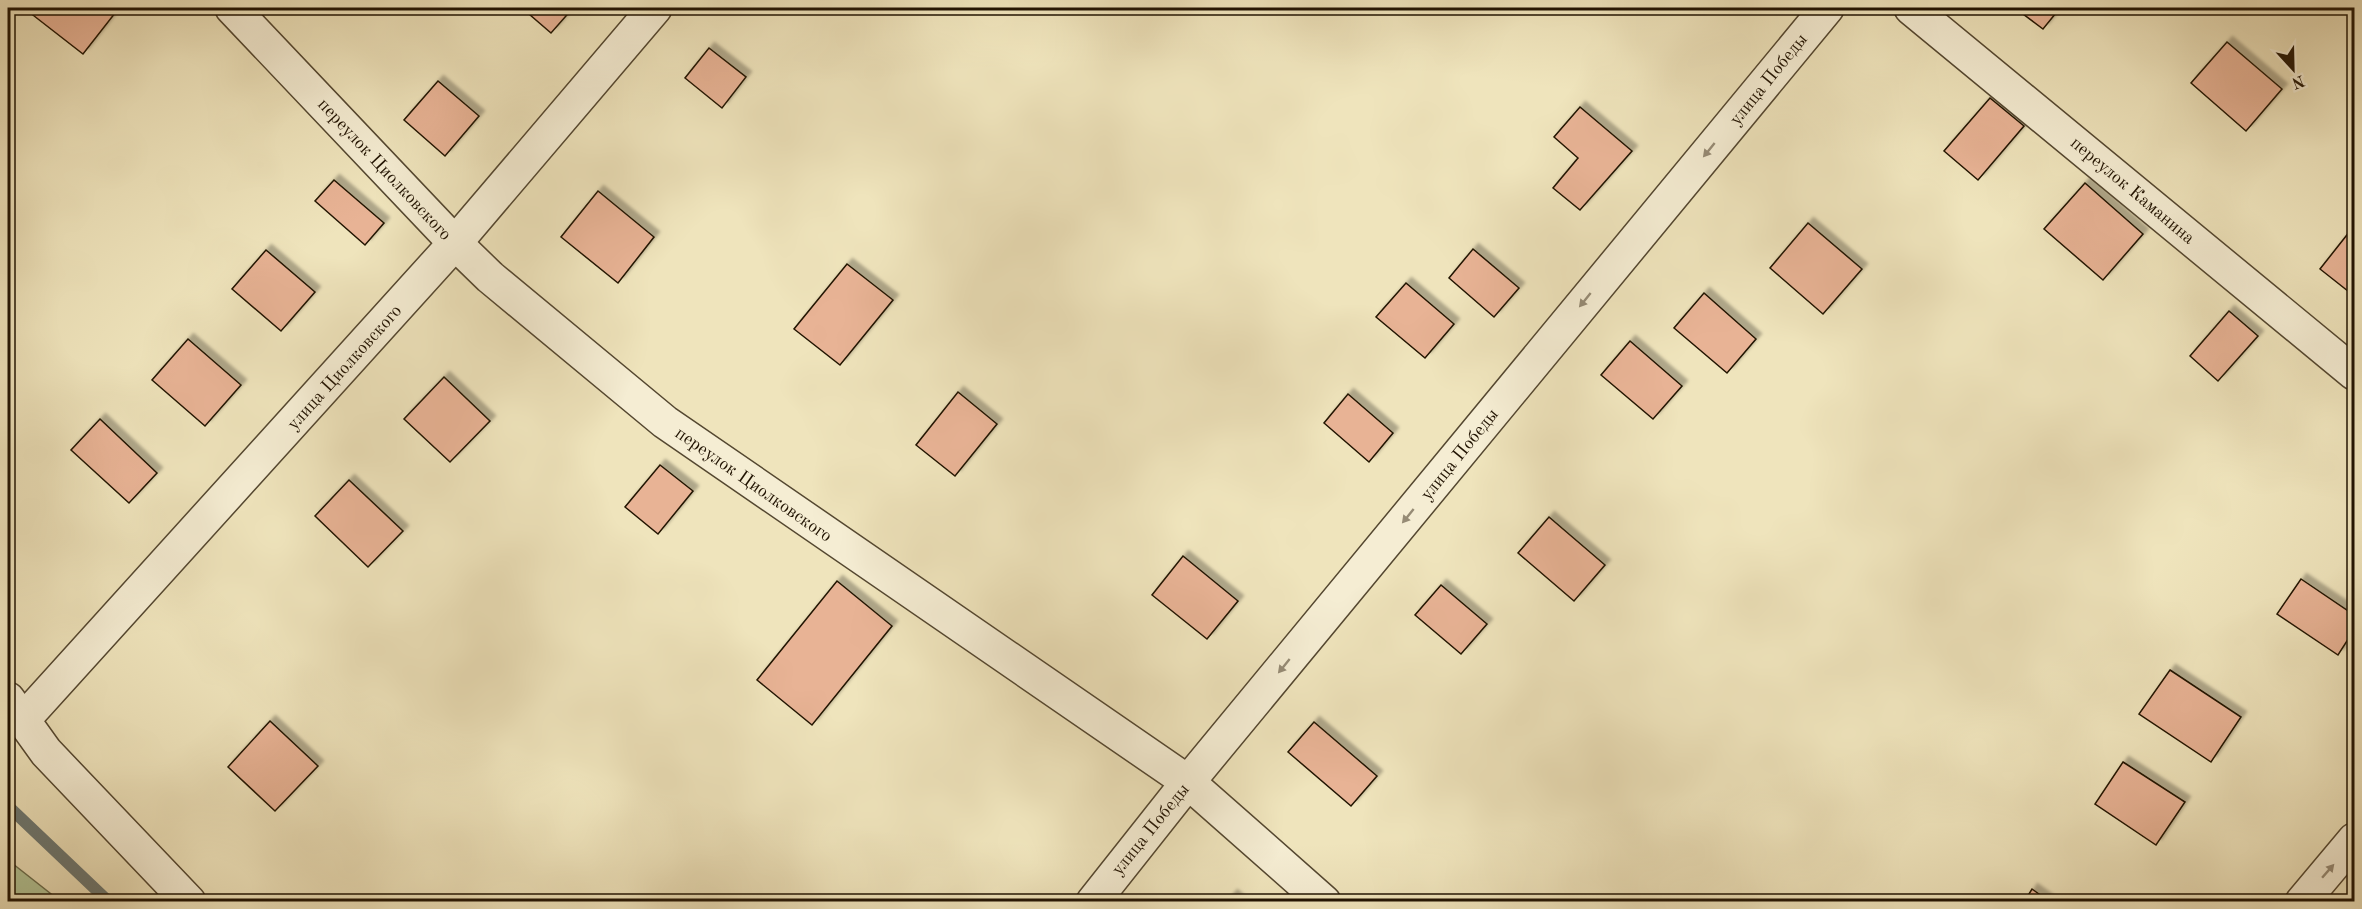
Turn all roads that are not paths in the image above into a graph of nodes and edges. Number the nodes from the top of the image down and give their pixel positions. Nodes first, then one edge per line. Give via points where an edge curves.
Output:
1 (232, 8) edge
2 (655, 8) edge
3 (1827, 8) edge
4 (1911, 8) edge
5 (455, 243) junction
6 (2355, 374) edge
7 (16, 709) edge
8 (1188, 782) junction
9 (2355, 840) edge
10 (189, 902) edge
11 (1093, 902) edge
12 (1324, 902) edge
13 (2302, 902) edge

1 - 5 street, переулок Циолковского
2 - 5 street, улица Циолковского
3 -> 8 street, улица Победы
4 - 6 street, переулок Каманина
5 - 7 street, улица Циолковского
5 - 8 street, переулок Циолковского via 490,277 665,422
7 - 10 street via 46,752
8 - 11 street, улица Победы
8 - 12 street, переулок Циолковского
13 -> 9 street

